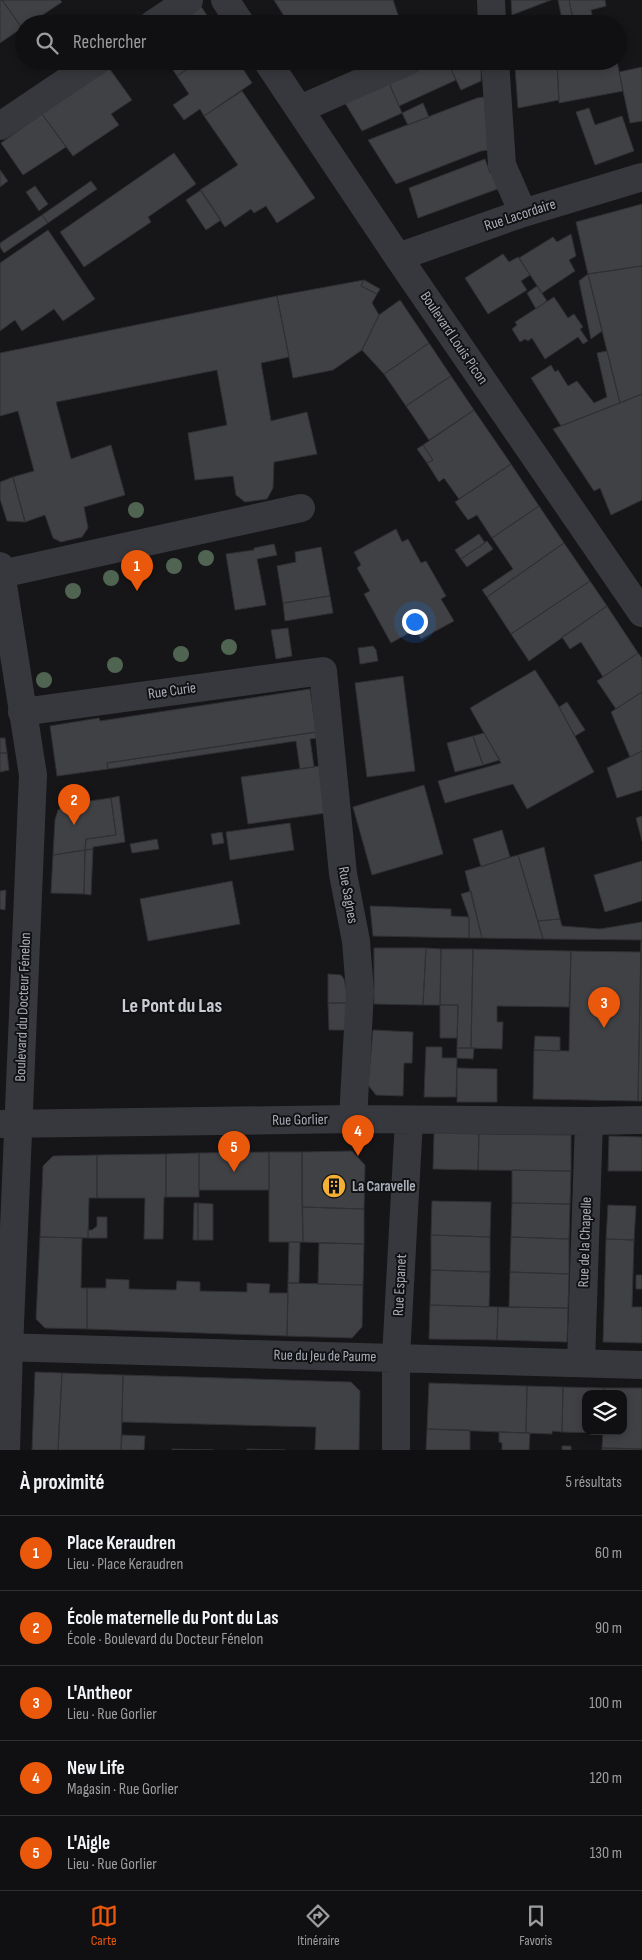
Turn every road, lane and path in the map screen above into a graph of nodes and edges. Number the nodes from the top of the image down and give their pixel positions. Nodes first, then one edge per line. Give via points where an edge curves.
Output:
1 (189, 0) edge
2 (225, 0) edge
3 (491, 0) edge
4 (166, 15) edge
5 (235, 15) edge
6 (492, 15) edge
7 (84, 70) edge
8 (273, 70) edge
9 (389, 70) edge
10 (496, 70) edge
11 (300, 109) junction
12 (0, 126) edge
13 (642, 177) edge
14 (523, 213) junction
15 (398, 257) junction
16 (301, 508) dead end
17 (1, 570) edge
18 (642, 613) edge
19 (6, 648) edge
20 (323, 670) joint
21 (22, 712) junction
22 (353, 1119) junction
23 (409, 1120) junction
24 (642, 1120) edge
25 (588, 1121) junction
26 (9, 1124) edge
27 (4, 1348) edge
28 (396, 1358) junction
29 (581, 1363) junction
30 (642, 1365) edge
31 (6, 1450) edge
32 (396, 1450) edge

1 - 4 street
2 - 5 street
3 - 6 street
7 - 12 street
8 - 11 street, Boulevard Louis Picon
9 - 11 street
10 - 14 street via 502,165
11 - 15 street, Boulevard Louis Picon
13 - 14 street, Rue Lacordaire
14 - 15 street, Rue Lacordaire
15 - 18 street, Boulevard Louis Picon
16 - 17 street
17 - 19 street, Boulevard du Docteur Fénelon
19 - 21 street, Boulevard du Docteur Fénelon
20 - 21 street, Rue Curie
20 - 22 street, Rue Sagnes via 360,992
21 - 26 street, Boulevard du Docteur Fénelon via 33,775
22 - 23 street, Rue Gorlier
22 - 26 street, Rue Gorlier
23 - 25 street, Rue Gorlier
23 - 28 street, Rue Espanet
24 - 25 street, Rue Gorlier
25 - 29 street, Rue de la Chapelle
26 - 27 street, Boulevard du Docteur Fénelon
27 - 28 street, Rue du Jeu de Paume
27 - 31 street, Boulevard du Docteur Fénelon
28 - 29 street, Rue du Jeu de Paume
28 - 32 street, Rue Espanet
29 - 30 street, Rue du Jeu de Paume

